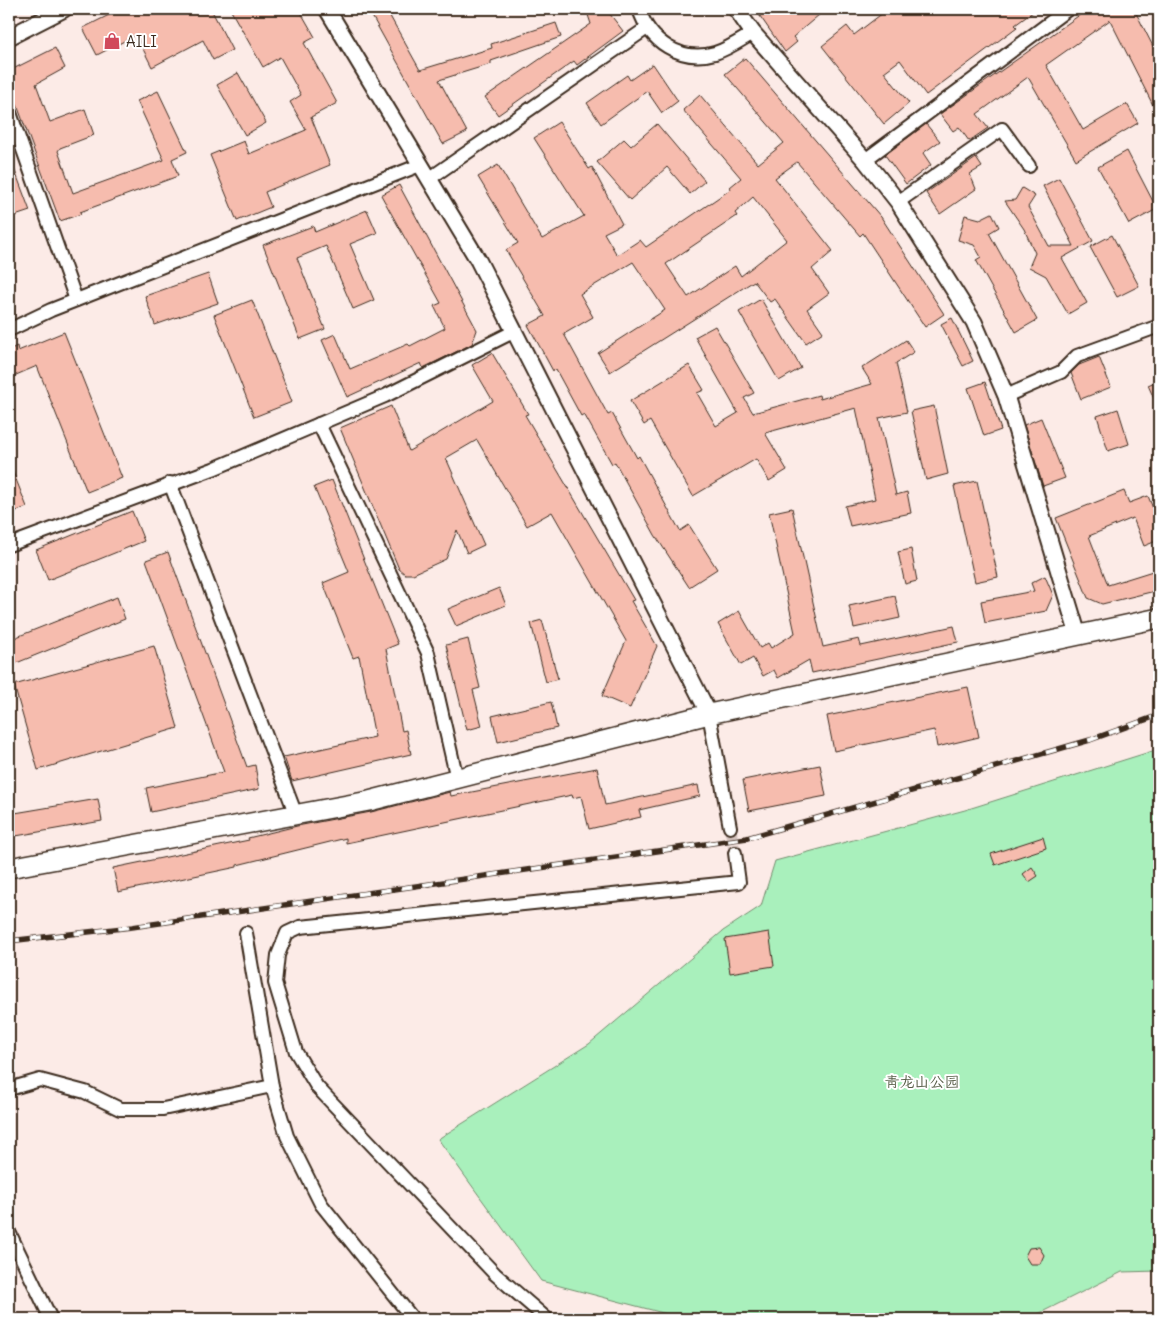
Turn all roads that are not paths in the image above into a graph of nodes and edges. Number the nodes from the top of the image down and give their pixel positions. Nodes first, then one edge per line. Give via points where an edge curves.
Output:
1 (64, 9) edge
2 (327, 9) edge
3 (638, 9) edge
4 (736, 9) edge
5 (1068, 9) edge
6 (647, 28) junction
7 (753, 33) junction
8 (9, 37) edge
9 (9, 110) edge
10 (865, 160) junction
11 (420, 165) junction
12 (1030, 166) dead end
13 (429, 179) junction
14 (898, 202) junction
15 (76, 300) junction
16 (1159, 326) edge
17 (9, 330) edge
18 (513, 332) junction
19 (1006, 396) junction
20 (319, 424) junction
21 (170, 483) junction
22 (9, 546) edge
23 (1159, 618) edge
24 (1078, 635) junction
25 (709, 714) junction
26 (457, 779) junction
27 (296, 815) junction
28 (730, 827) tunnel mouth
29 (734, 853) tunnel mouth
30 (9, 868) edge
31 (246, 933) dead end
32 (272, 1086) junction
33 (9, 1090) edge
34 (9, 1232) edge
35 (51, 1319) edge
36 (413, 1319) edge
37 (547, 1319) edge

1 - 8 street
2 - 11 street
3 - 6 street
4 - 7 street
5 - 10 street
6 - 7 street via 668,48 695,55 723,50
6 - 13 street
7 - 10 street
9 - 15 street
10 - 14 street
11 - 13 street
11 - 15 street
12 - 14 street via 1002,129
13 - 18 street via 478,260
14 - 19 street via 974,322
15 - 17 street
16 - 19 street via 1077,356 1061,372
18 - 20 street via 386,396
18 - 25 street
19 - 24 street
20 - 21 street
20 - 26 street via 428,653
21 - 22 street
21 - 27 street
23 - 24 main road
24 - 25 main road
25 - 26 main road
25 - 28 street
26 - 27 main road
27 - 30 main road
29 - 37 street via 739,882 300,927 287,933 278,955 275,983 296,1052 317,1087 495,1274
31 - 32 street
32 - 33 street via 164,1108 120,1109 86,1092 40,1080
32 - 36 street via 287,1136 321,1204
34 - 35 street

